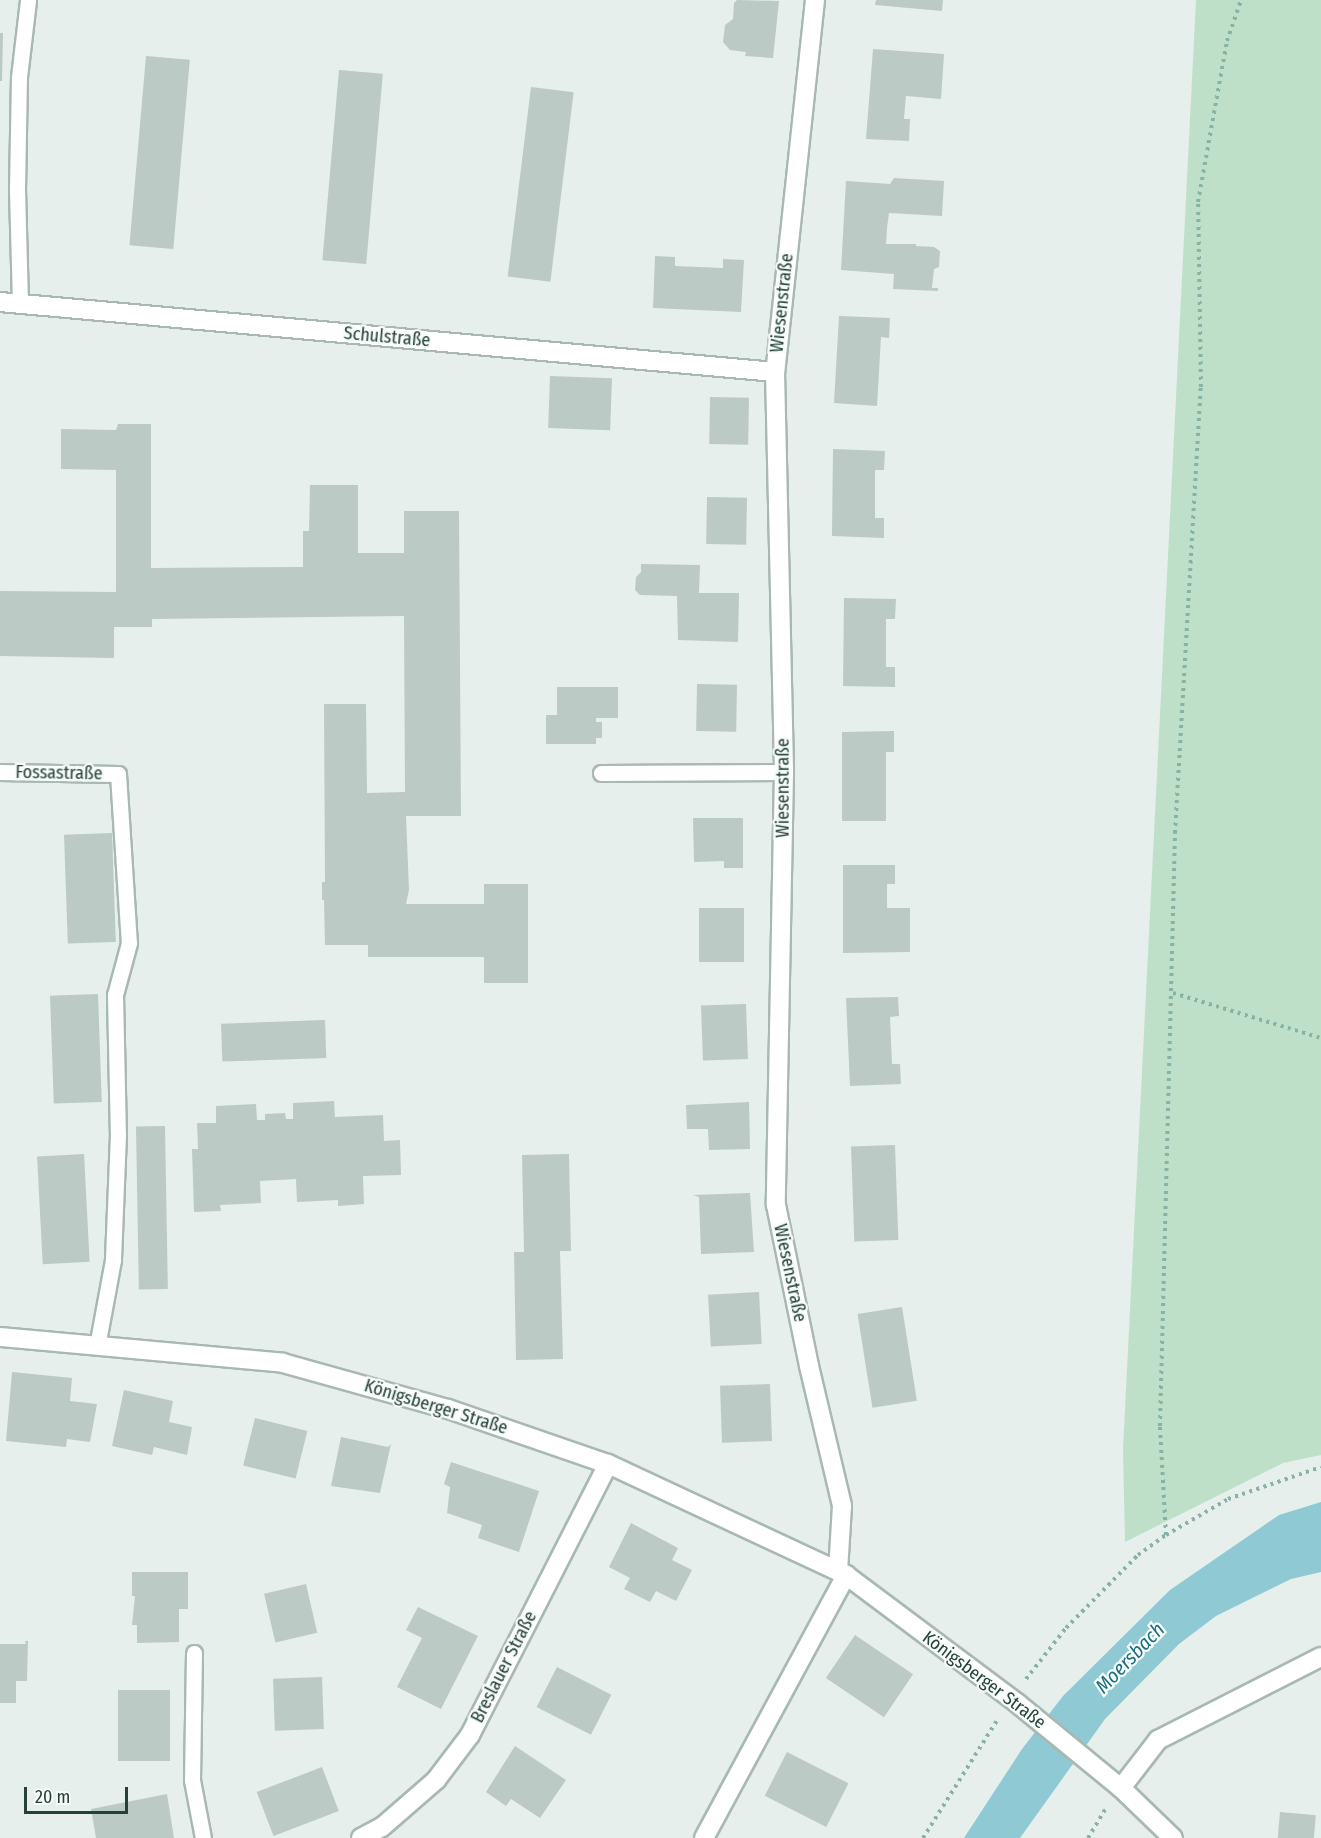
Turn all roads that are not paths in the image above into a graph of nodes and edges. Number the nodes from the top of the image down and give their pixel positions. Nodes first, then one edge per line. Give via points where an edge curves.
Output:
1 (28, 0) edge
2 (815, 0) edge
3 (0, 302) edge
4 (20, 304) junction
5 (775, 372) junction
6 (0, 772) edge
7 (784, 772) junction
8 (601, 773) dead end
9 (0, 1337) edge
10 (97, 1346) junction
11 (608, 1464) junction
12 (842, 1573) junction
13 (194, 1653) dead end
14 (1321, 1657) edge
15 (1120, 1788) junction
16 (203, 1838) edge
17 (361, 1838) edge
18 (704, 1838) edge
19 (1173, 1838) edge

1 - 4 lane via 19,77
2 - 5 street, Wiesenstraße
3 - 4 street, Schulstraße
4 - 5 street, Schulstraße
5 - 7 street, Wiesenstraße
6 - 10 lane, Fossastraße via 118,774 129,944 115,995 118,1134 113,1260
7 - 8 lane
7 - 12 street, Wiesenstraße via 777,1205 842,1506
9 - 10 street, Königsberger Straße
10 - 11 street, Königsberger Straße via 283,1363 448,1408
11 - 12 street, Königsberger Straße
11 - 17 street, Breslauer Straße via 470,1735 436,1780 382,1827
12 - 15 street, Königsberger Straße via 1014,1701
12 - 18 street
13 - 16 lane via 192,1780
14 - 15 street via 1158,1740
15 - 19 street, Königsberger Straße

